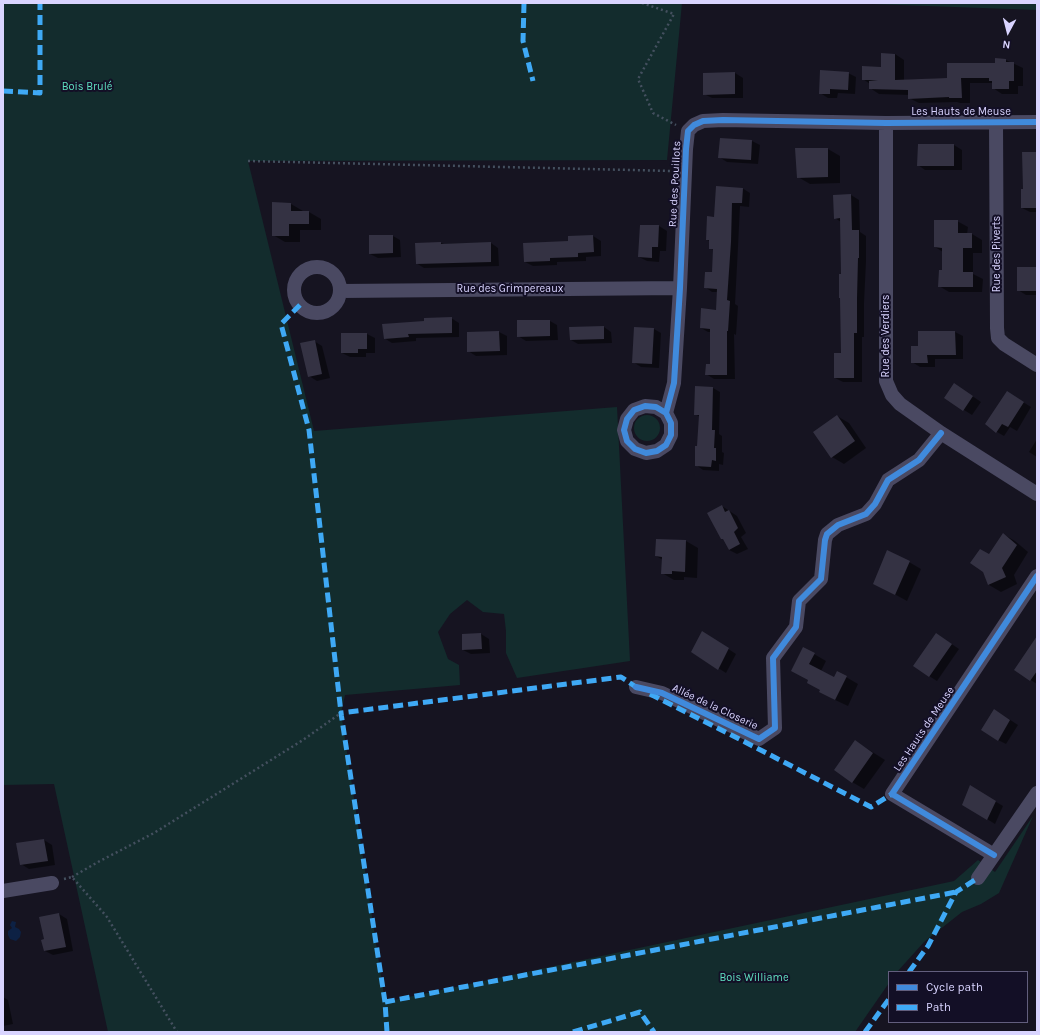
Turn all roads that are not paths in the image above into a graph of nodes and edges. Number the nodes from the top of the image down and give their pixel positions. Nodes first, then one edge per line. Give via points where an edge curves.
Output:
1 (996, 122) junction
2 (1037, 122) edge
3 (886, 123) junction
4 (680, 288) junction
5 (341, 290) dead end
6 (1037, 365) edge
7 (666, 413) dead end
8 (941, 433) junction
9 (1037, 494) edge
10 (1037, 576) edge
11 (636, 687) dead end
12 (1037, 793) edge
13 (994, 855) junction
14 (978, 878) dead end
15 (52, 882) road end
16 (3, 891) edge

1 - 2 street, Les Hauts de Meuse
1 - 3 street, Les Hauts de Meuse
1 - 6 street, Rue des Piverts via 998,338
3 - 4 street, Rue des Pouillots via 703,121 694,125 688,131
3 - 8 street, Rue des Verdiers via 886,381 892,395 900,404
4 - 5 street, Rue des Grimpereaux
4 - 7 street, Rue des Pouillots via 674,384
8 - 9 street, Rue des Verdiers
8 - 11 street, Allée de la Closerie via 919,460 888,480 875,504 866,514 838,525 827,534 821,579 799,601 796,628 773,658 774,728 759,738 662,693
10 - 13 street, Les Hauts de Meuse via 892,794
12 - 13 street
13 - 14 street
15 - 16 street

